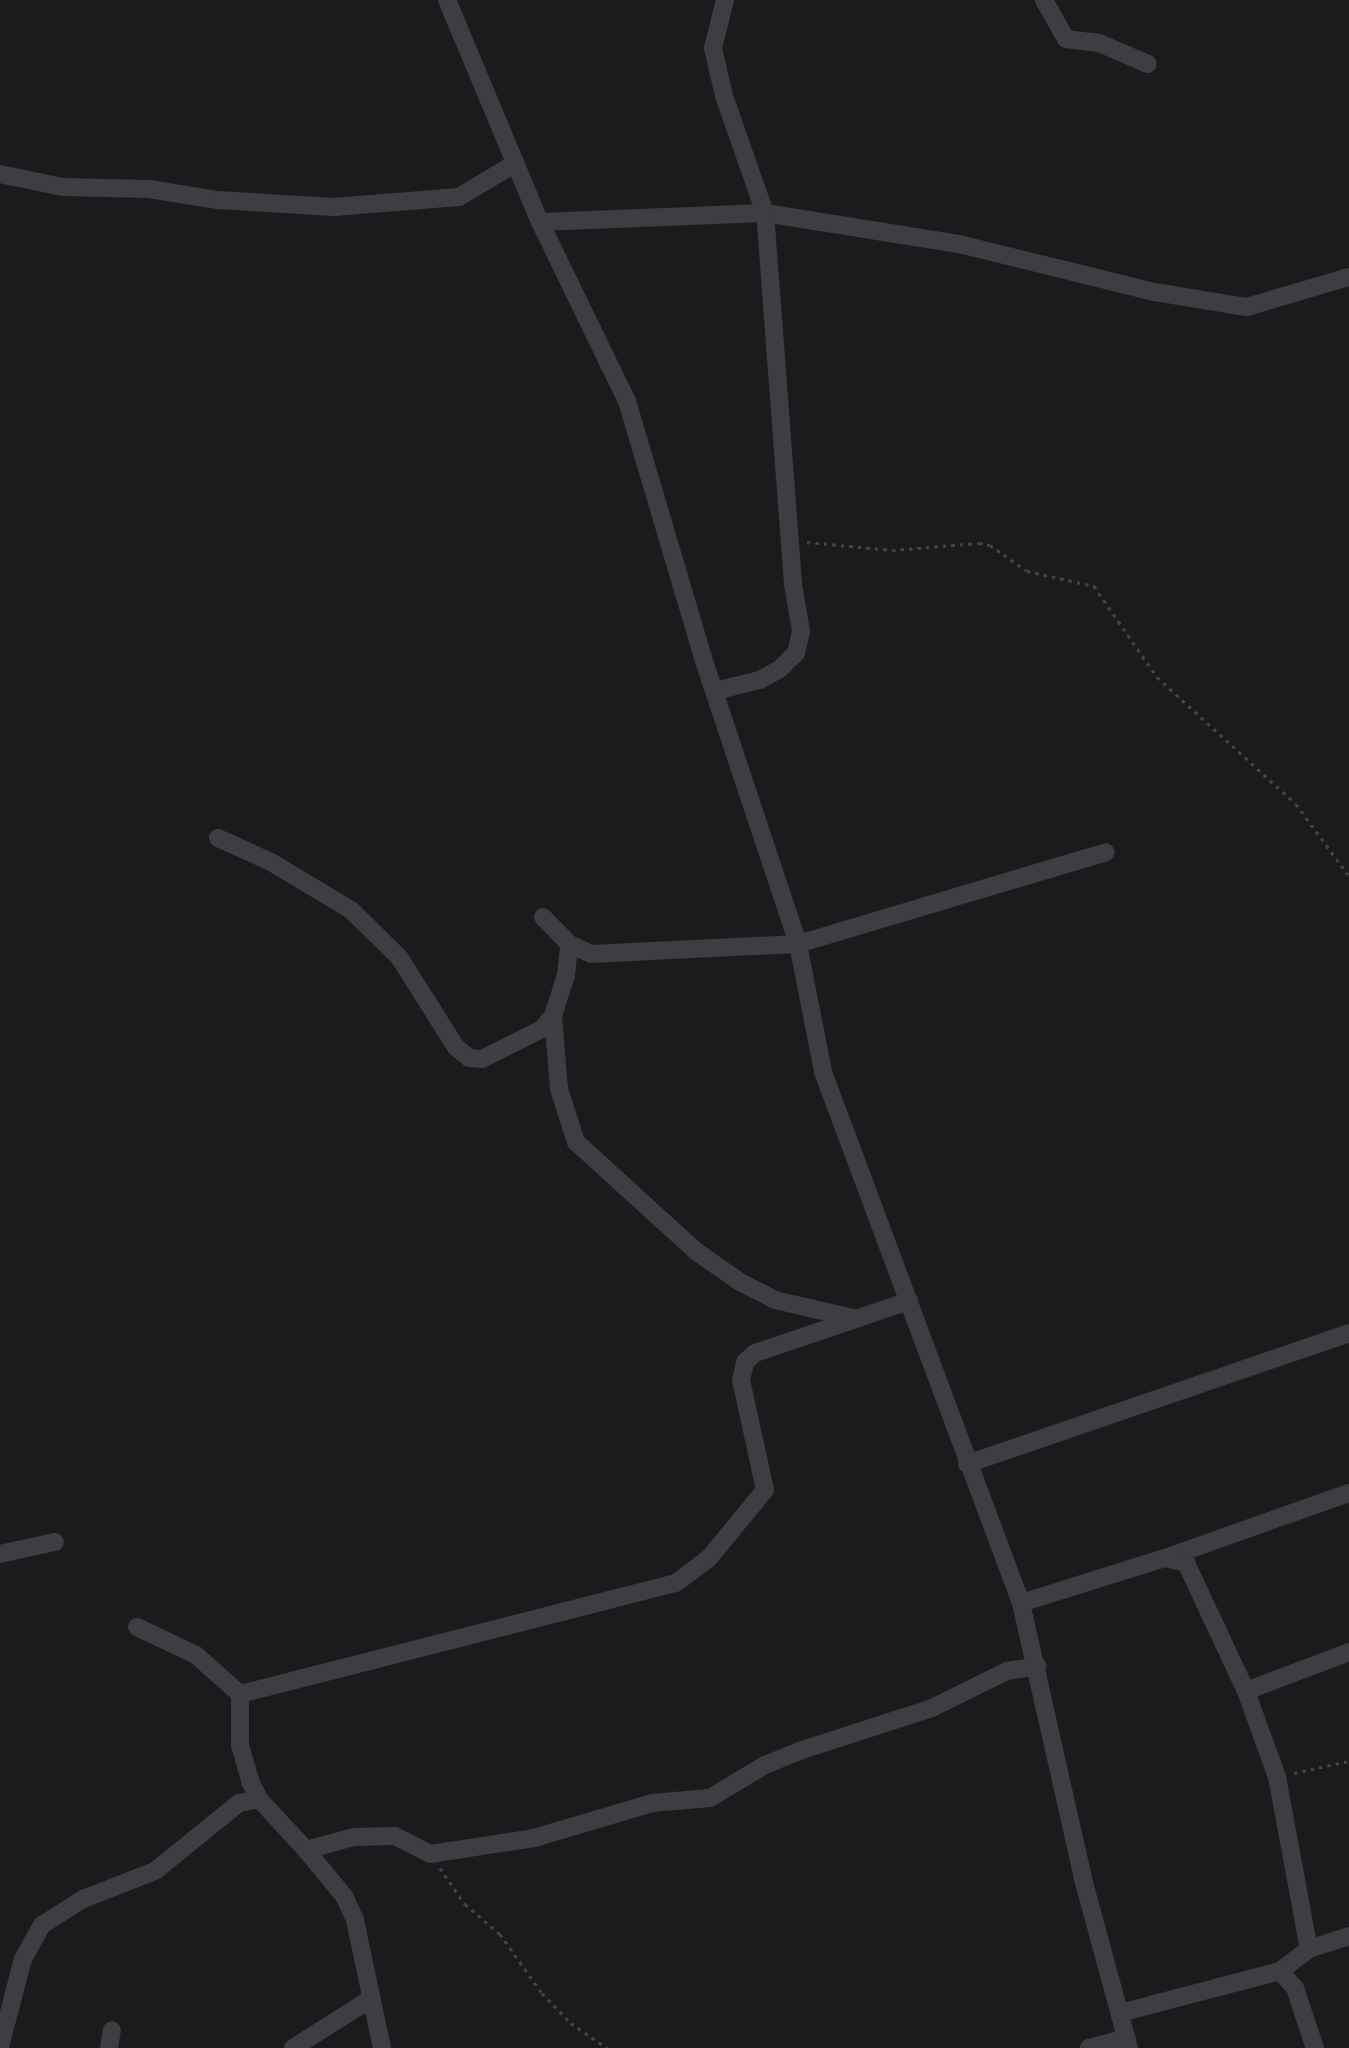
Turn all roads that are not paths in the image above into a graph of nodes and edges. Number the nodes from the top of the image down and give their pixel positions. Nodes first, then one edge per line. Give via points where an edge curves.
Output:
1 (447, 0) edge
2 (724, 0) edge
3 (1044, 0) edge
4 (1148, 64) dead end
5 (516, 163) junction
6 (0, 174) edge
7 (765, 213) junction
8 (540, 222) junction
9 (1349, 277) edge
10 (715, 691) junction
11 (218, 838) dead end
12 (1106, 852) dead end
13 (543, 917) dead end
14 (569, 944) junction
15 (798, 944) junction
16 (553, 1016) junction
17 (909, 1301) junction
18 (853, 1318) junction
19 (1349, 1333) edge
20 (967, 1464) junction
21 (1349, 1493) edge
22 (55, 1542) dead end
23 (0, 1554) edge
24 (1165, 1558) junction
25 (1021, 1603) junction
26 (136, 1627) dead end
27 (1349, 1652) edge
28 (1038, 1666) junction
29 (1246, 1690) junction
30 (240, 1694) junction
31 (259, 1799) junction
32 (306, 1850) junction
33 (1349, 1936) edge
34 (1308, 1949) junction
35 (1280, 1971) junction
36 (369, 2000) junction
37 (1120, 2012) junction
38 (112, 2030) dead end
39 (1128, 2043) edge
40 (0, 2048) edge
41 (109, 2048) edge
42 (293, 2048) edge
43 (382, 2048) edge
44 (1089, 2048) edge
45 (1315, 2048) edge

1 - 5 street
2 - 7 street via 713,48 724,96
3 - 4 street via 1066,38 1099,43
5 - 6 street via 459,197 334,207 219,200 149,189 63,187
5 - 8 street
7 - 8 street
7 - 9 street via 947,241 1155,292 1247,307
7 - 10 street via 801,631 796,653 760,680
8 - 10 street via 627,401
10 - 15 street
11 - 16 street via 271,862 351,910 399,957 456,1047 469,1058 482,1059 536,1034
12 - 15 street
13 - 14 street
14 - 15 street via 591,954 616,955
14 - 16 street via 566,975
15 - 17 street via 819,1060
16 - 18 street via 559,1089 576,1142 696,1252 740,1282 775,1300
17 - 18 street
17 - 20 street
18 - 30 street via 755,1353 745,1362 742,1390 765,1490 709,1558 676,1583
19 - 20 street
20 - 25 street
21 - 24 street
22 - 23 street
24 - 25 street
24 - 29 street via 1186,1563 1192,1570
25 - 28 street
26 - 30 street via 196,1655
27 - 29 street
28 - 32 street via 1007,1671 932,1708 799,1751 710,1798 652,1803 534,1838 430,1854 395,1836 354,1837
28 - 37 street via 1083,1879
29 - 34 street via 1278,1777
30 - 31 street via 240,1745
31 - 32 street
31 - 40 street via 239,1803 155,1871 83,1899 42,1925 23,1959
32 - 36 street via 344,1896 355,1920
33 - 34 street
34 - 35 street
35 - 37 street
35 - 45 street via 1295,1988
36 - 42 street
36 - 43 street
37 - 39 street
38 - 41 street
39 - 44 street

